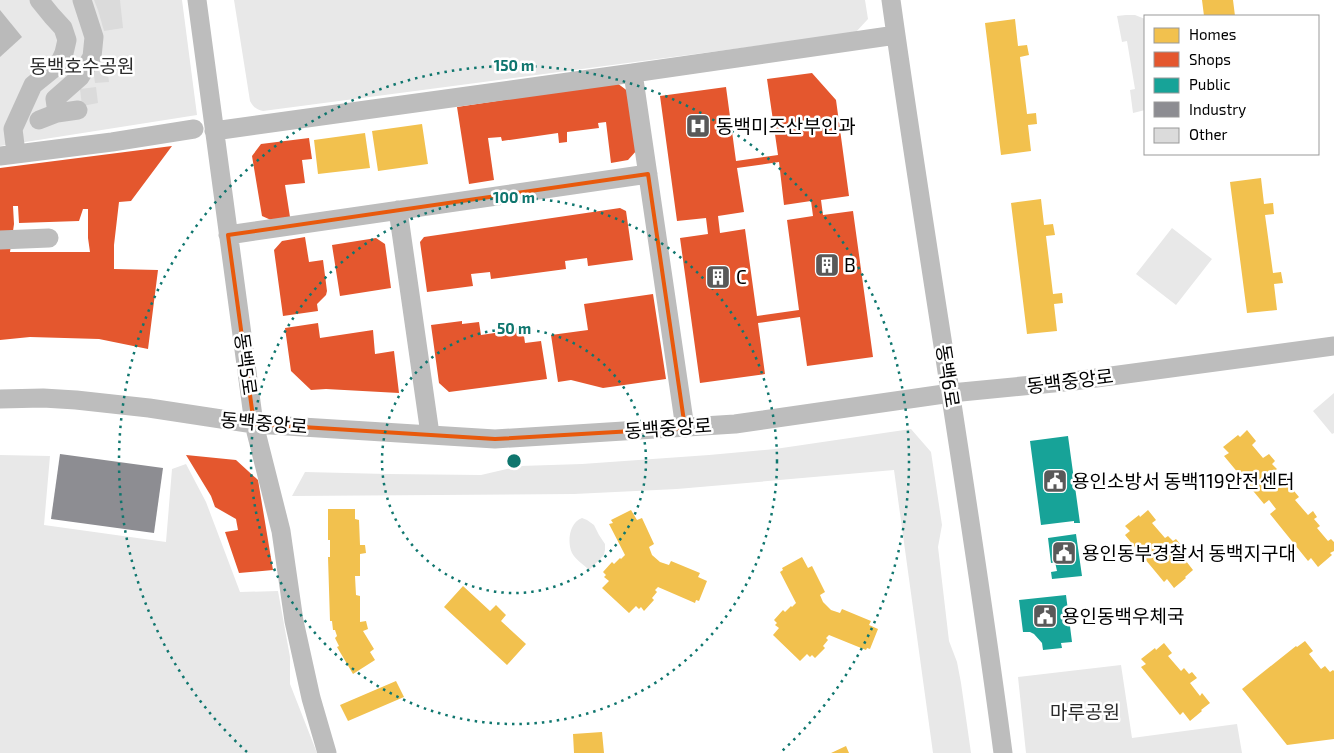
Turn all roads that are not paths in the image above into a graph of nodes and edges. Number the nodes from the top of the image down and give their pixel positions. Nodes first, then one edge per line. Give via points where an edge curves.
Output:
1 (39, 0) edge
2 (82, 0) edge
3 (197, 0) edge
4 (890, 0) edge
5 (896, 35) junction
6 (633, 73) junction
7 (78, 110) dead end
8 (57, 113) junction
9 (39, 120) dead end
10 (194, 129) dead end
11 (6, 130) edge
12 (214, 131) junction
13 (8, 155) edge
14 (648, 174) junction
15 (398, 210) junction
16 (228, 235) junction
17 (49, 238) dead end
18 (0, 240) edge
19 (1334, 346) edge
20 (951, 393) junction
21 (0, 399) edge
22 (254, 424) junction
23 (685, 428) junction
24 (430, 434) junction
25 (326, 753) edge
26 (1003, 753) edge

1 - 11 street via 63,28 67,40 64,52 59,64 33,85
2 - 8 street via 94,37 92,57 80,77 55,99
3 - 12 street, 동백5로
4 - 5 street, 동백6로
5 - 6 street
5 - 20 street, 동백6로
6 - 12 street
6 - 14 street
7 - 8 street
8 - 9 street
10 - 13 street
11 - 13 street
12 - 16 street, 동백5로
14 - 15 street
14 - 23 street
15 - 16 street
15 - 24 street
16 - 22 street, 동백5로
17 - 18 street
19 - 20 street, 동백중앙로 via 1074,381
20 - 23 street, 동백중앙로 via 735,424
20 - 26 street, 동백6로
21 - 22 street, 동백중앙로 via 108,402
22 - 24 street, 동백중앙로
22 - 25 street, 동백5로 via 281,531 294,621
23 - 24 street, 동백중앙로 via 495,439

